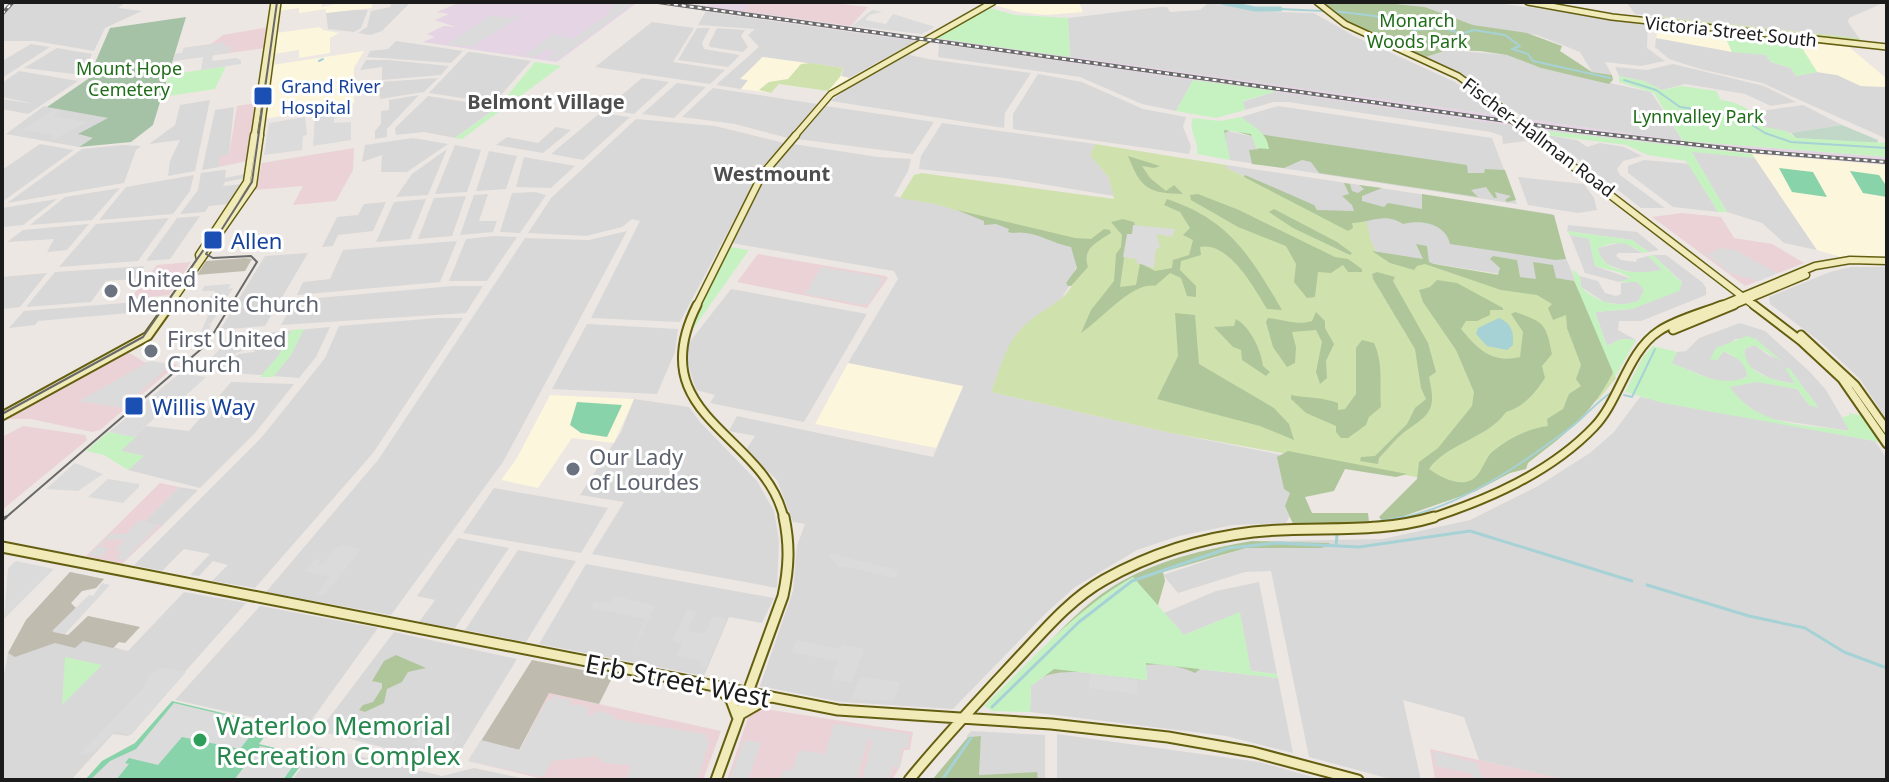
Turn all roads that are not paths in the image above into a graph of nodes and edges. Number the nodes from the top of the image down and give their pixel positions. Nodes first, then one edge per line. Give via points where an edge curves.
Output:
1 (276, 2) edge
2 (993, 2) edge
3 (1528, 2) edge
4 (1320, 8) edge
5 (1887, 47) edge
6 (1887, 262) edge
7 (1745, 298) junction
8 (2, 416) edge
9 (1887, 430) edge
10 (1887, 444) edge
11 (2, 547) edge
12 (718, 687) junction
13 (746, 693) junction
14 (770, 697) junction
15 (737, 716) junction
16 (960, 718) junction
17 (716, 780) edge
18 (909, 780) edge
19 (1358, 780) edge

1 - 8 main road via 253,185 143,340
2 - 13 main road via 834,92 766,170 690,315 681,358 684,378 716,429 765,477 788,534 783,596
3 - 5 main road, Victoria Street South via 1612,17
4 - 7 main road, Fischer-Hallman Road, bridge via 1345,27 1455,78
6 - 7 main road via 1815,266
7 - 9 main road via 1838,367
7 - 10 main road via 1842,379
7 - 16 main road via 1656,335 1641,349 1612,404 1591,430 1537,471 1475,504 1407,525 1255,532 1195,542 1145,559 1101,581 1064,610
11 - 12 main road, Erb Street West
12 - 13 main road, Erb Street West
12 - 15 main road
13 - 14 main road, Erb Street West
13 - 15 main road
14 - 15 main road
14 - 16 main road, Erb Street West via 838,710
15 - 17 main road
16 - 18 main road
16 - 19 main road, Erb Street West via 1198,741

